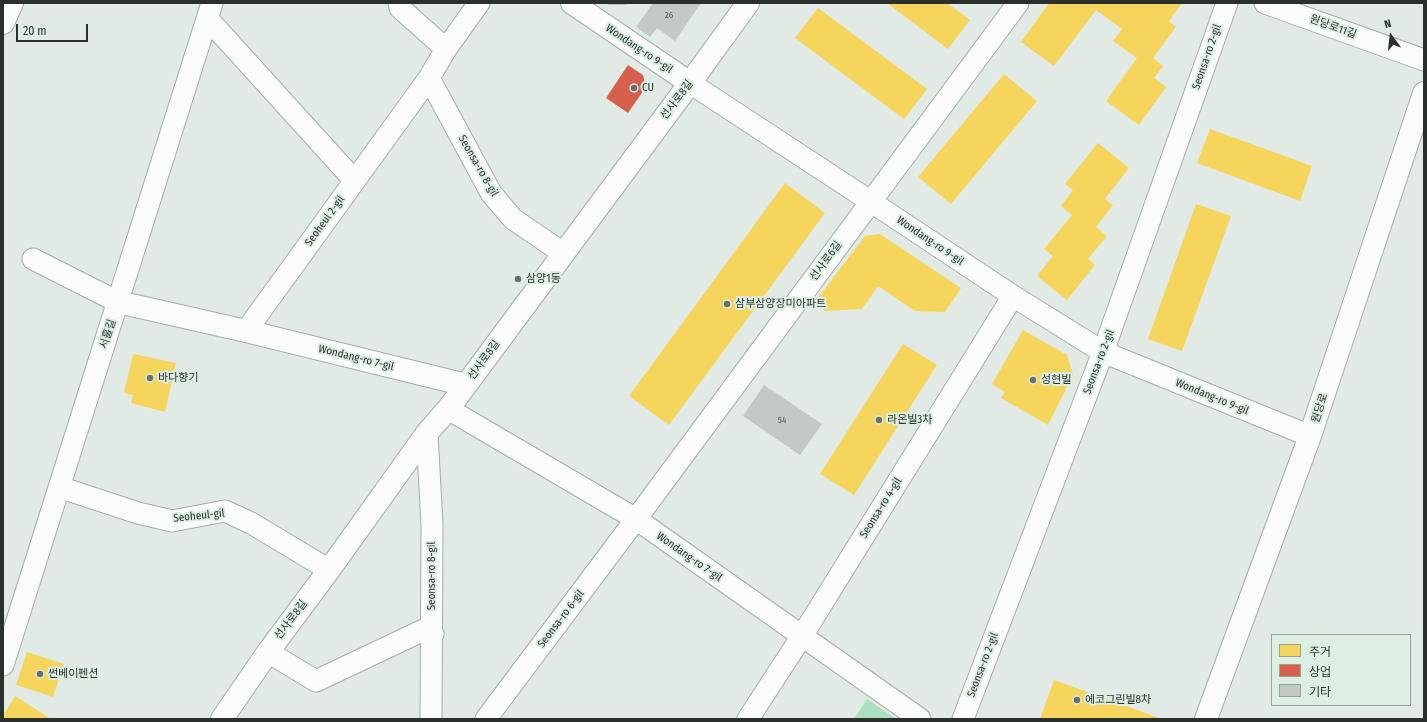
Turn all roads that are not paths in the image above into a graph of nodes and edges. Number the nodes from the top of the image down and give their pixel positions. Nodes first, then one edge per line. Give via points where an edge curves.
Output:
1 (12, 3) edge
2 (399, 3) edge
3 (479, 3) edge
4 (572, 3) edge
5 (748, 3) edge
6 (1018, 3) edge
7 (1227, 3) edge
8 (1265, 3) edge
9 (210, 11) edge
10 (3, 23) edge
11 (446, 49) junction
12 (1424, 60) edge
13 (429, 78) junction
14 (690, 84) junction
15 (1424, 93) edge
16 (354, 180) junction
17 (870, 201) junction
18 (563, 254) junction
19 (33, 259) dead end
20 (1013, 296) junction
21 (118, 302) junction
22 (246, 330) junction
23 (1103, 352) junction
24 (466, 385) junction
25 (448, 409) junction
26 (427, 433) junction
27 (1310, 436) junction
28 (59, 487) junction
29 (636, 519) junction
30 (329, 570) junction
31 (433, 634) junction
32 (802, 636) junction
33 (268, 652) junction
34 (3, 665) edge
35 (222, 719) edge
36 (431, 719) edge
37 (486, 719) edge
38 (748, 719) edge
39 (920, 719) edge
40 (963, 719) edge
41 (1206, 719) edge

1 - 10 street
2 - 11 street via 400,8
3 - 11 street, Seoheul 2-gil
4 - 14 street, Wondang-ro 9-gil
5 - 14 street, 선사로8길
6 - 17 street, 선사로6길
7 - 23 street, Seonsa-ro 2-gil
8 - 12 street, 원당로11길
9 - 16 street
9 - 21 street, 서흘길
11 - 13 street, Seoheul 2-gil
13 - 16 street, Seoheul 2-gil
13 - 18 street, Seonsa-ro 8-gil via 491,193 513,219
14 - 17 street, Wondang-ro 9-gil
14 - 18 street, 선사로8길
15 - 27 street, 원당로
16 - 22 street, Seoheul 2-gil
17 - 20 street, Wondang-ro 9-gil
17 - 29 street, 선사로6길
18 - 24 street, 선사로8길
19 - 21 street
20 - 23 street, Wondang-ro 9-gil
20 - 32 street, Seonsa-ro 4-gil
21 - 22 street
21 - 28 street, 서흘길
22 - 24 street, Wondang-ro 7-gil
23 - 27 street, Wondang-ro 9-gil
23 - 40 street, Seonsa-ro 2-gil
24 - 25 street, 선사로8길
25 - 26 street, 선사로8길
25 - 29 street, Wondang-ro 7-gil
26 - 30 street, 선사로8길
26 - 31 street, Seonsa-ro 8-gil via 432,525
27 - 41 street, 원당로
28 - 30 street, Seoheul-gil via 138,513 172,520 225,511 251,523
28 - 34 street, 서흘길
29 - 32 street, Wondang-ro 7-gil
29 - 37 street, Seonsa-ro 6-gil
30 - 33 street, 선사로8길
31 - 33 street via 430,627 316,681
31 - 36 street, Seonsa-ro 8-gil
32 - 38 street, Seonsa-ro 4-gil
32 - 39 street, Wondang-ro 7-gil
33 - 35 street, 선사로8길

